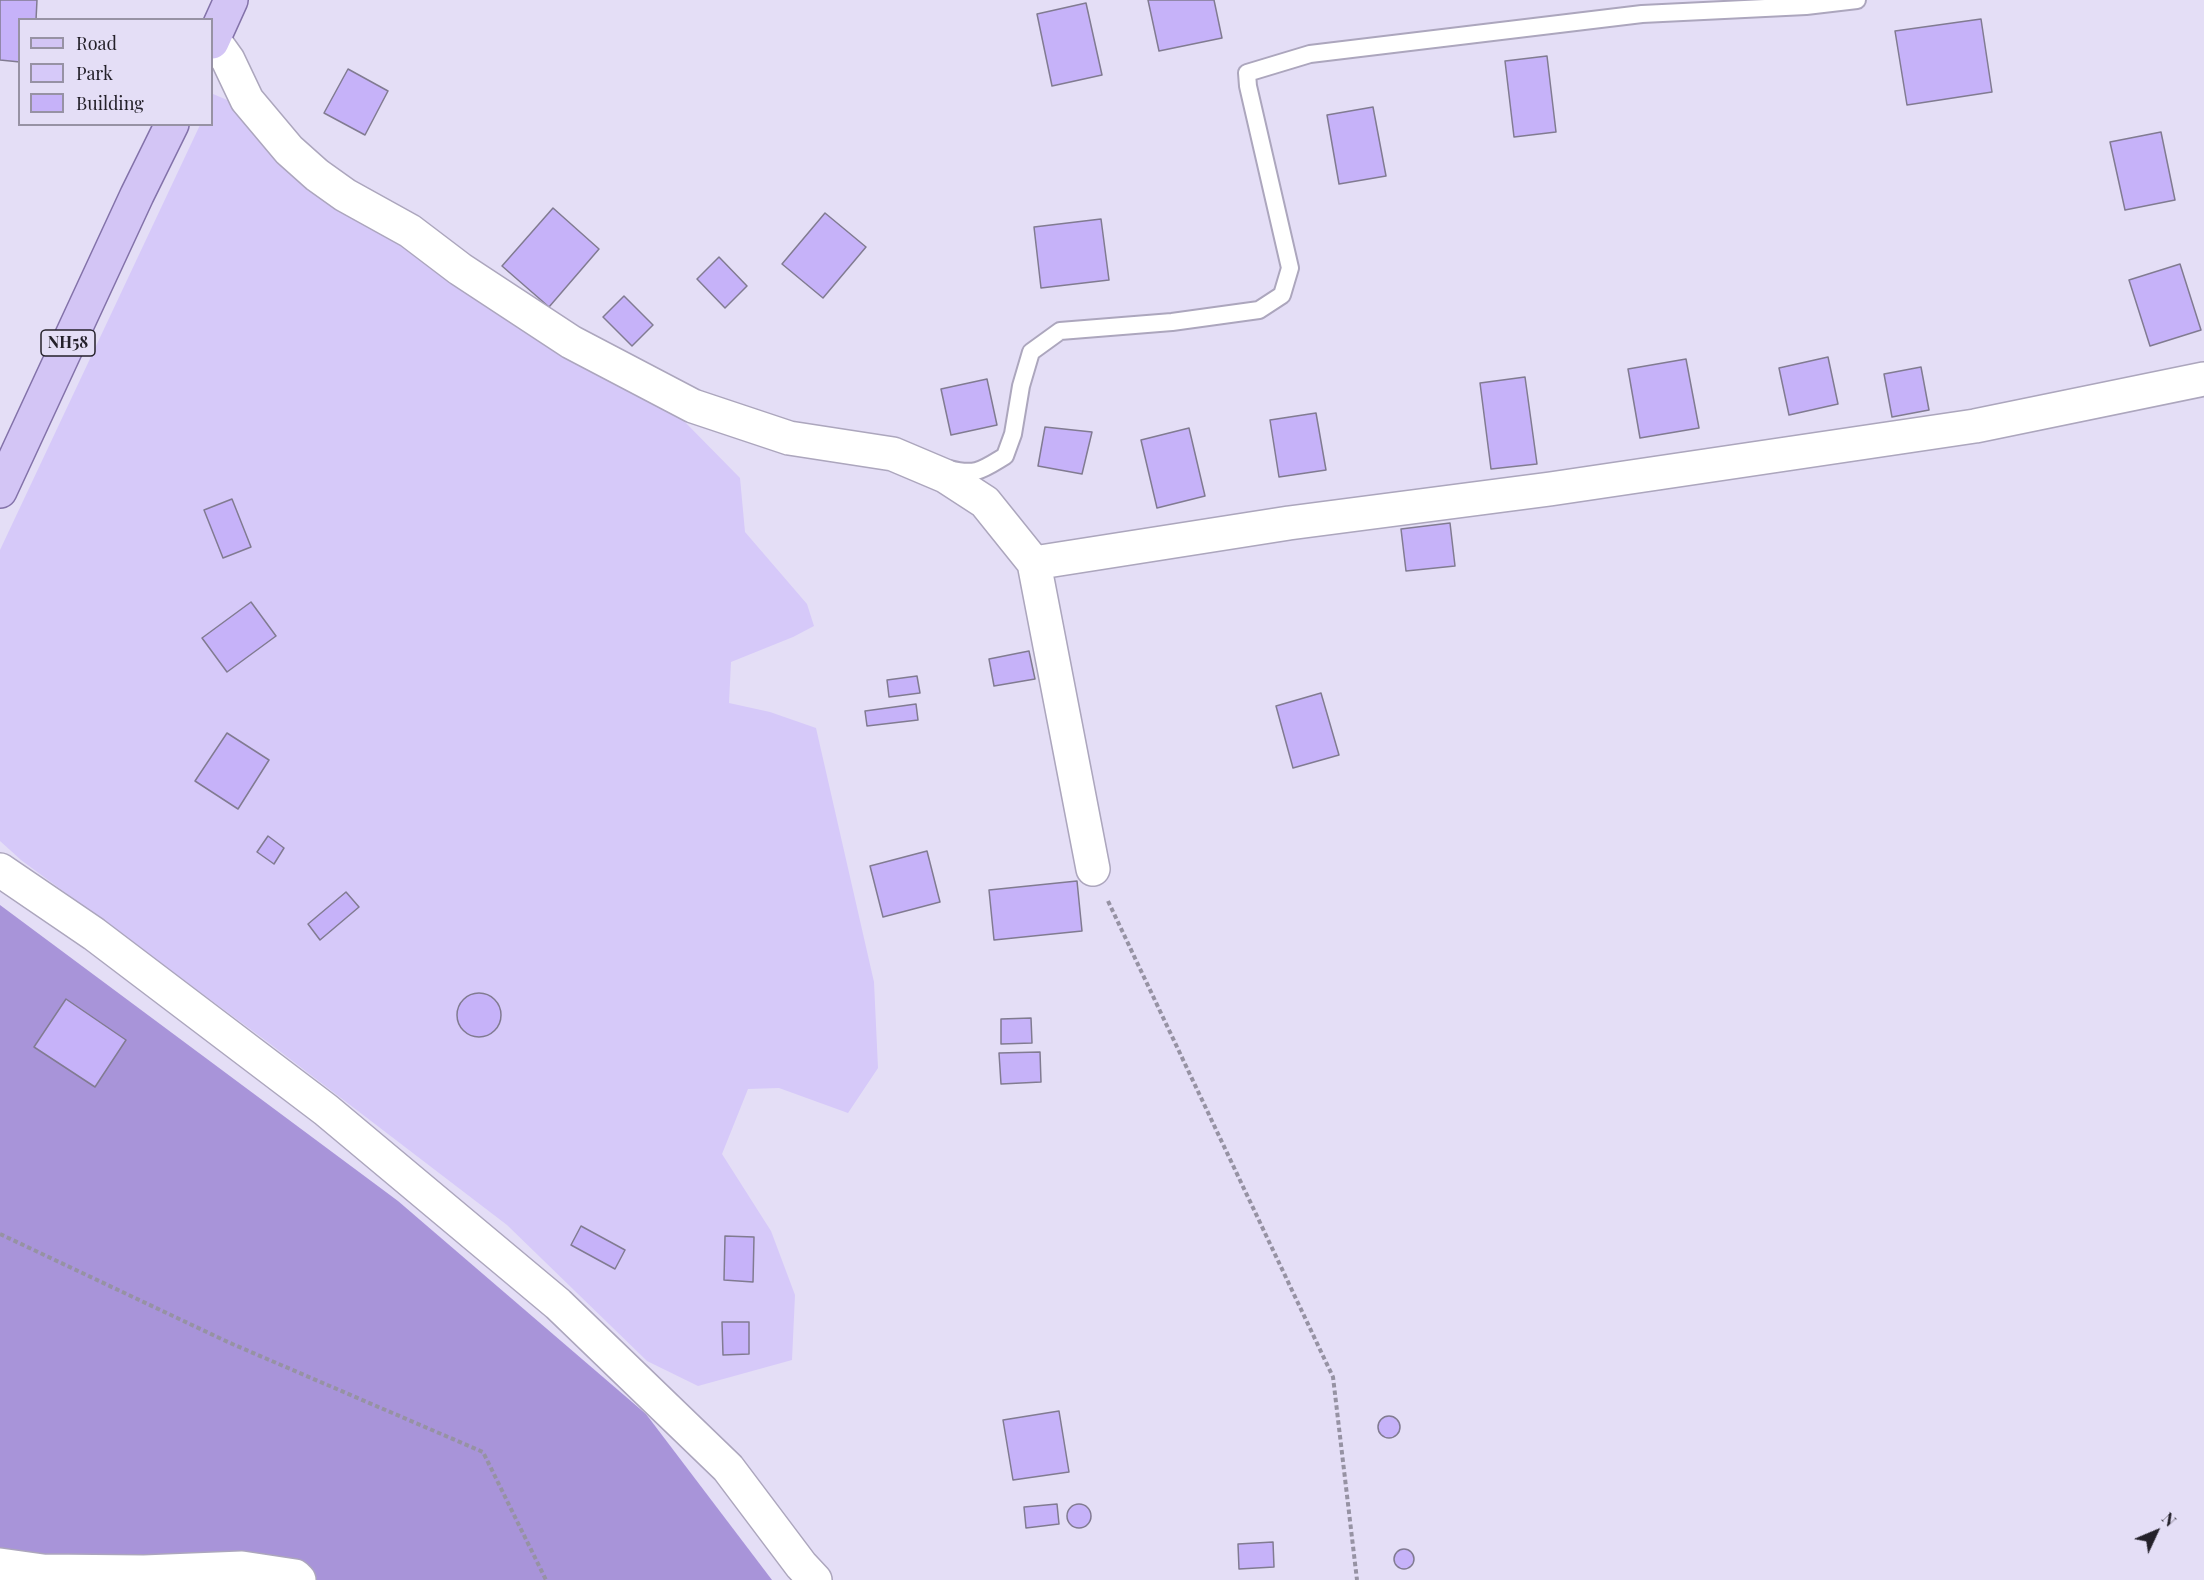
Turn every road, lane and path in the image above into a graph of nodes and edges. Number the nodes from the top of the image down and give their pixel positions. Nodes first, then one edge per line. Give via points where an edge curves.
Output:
1 (231, 0) edge
2 (1857, 0) edge
3 (213, 39) edge
4 (213, 42) edge
5 (171, 126) edge
6 (2204, 379) edge
7 (892, 454) junction
8 (0, 491) edge
9 (1034, 563) junction
10 (1093, 869) joint
11 (0, 870) edge
12 (0, 1234) edge
13 (0, 1565) edge
14 (299, 1580) edge
15 (546, 1580) edge
16 (815, 1580) edge
17 (1358, 1580) edge

1 - 3 main road
2 - 7 lane via 1642,14 1310,54 1247,74 1290,268 1282,296 1259,310 1060,331 1031,352 1005,456 982,470 966,474
4 - 7 street via 228,60 247,100 317,176 410,231 571,342 693,406 789,438
5 - 8 main road, NH58
6 - 9 street via 1975,426
7 - 9 street via 945,476 985,502
9 - 10 street
10 - 17 path via 1333,1377
11 - 16 street via 94,934 326,1110 558,1304 728,1468
12 - 15 path via 230,1343 483,1452
13 - 14 street via 43,1571 242,1568 295,1576

